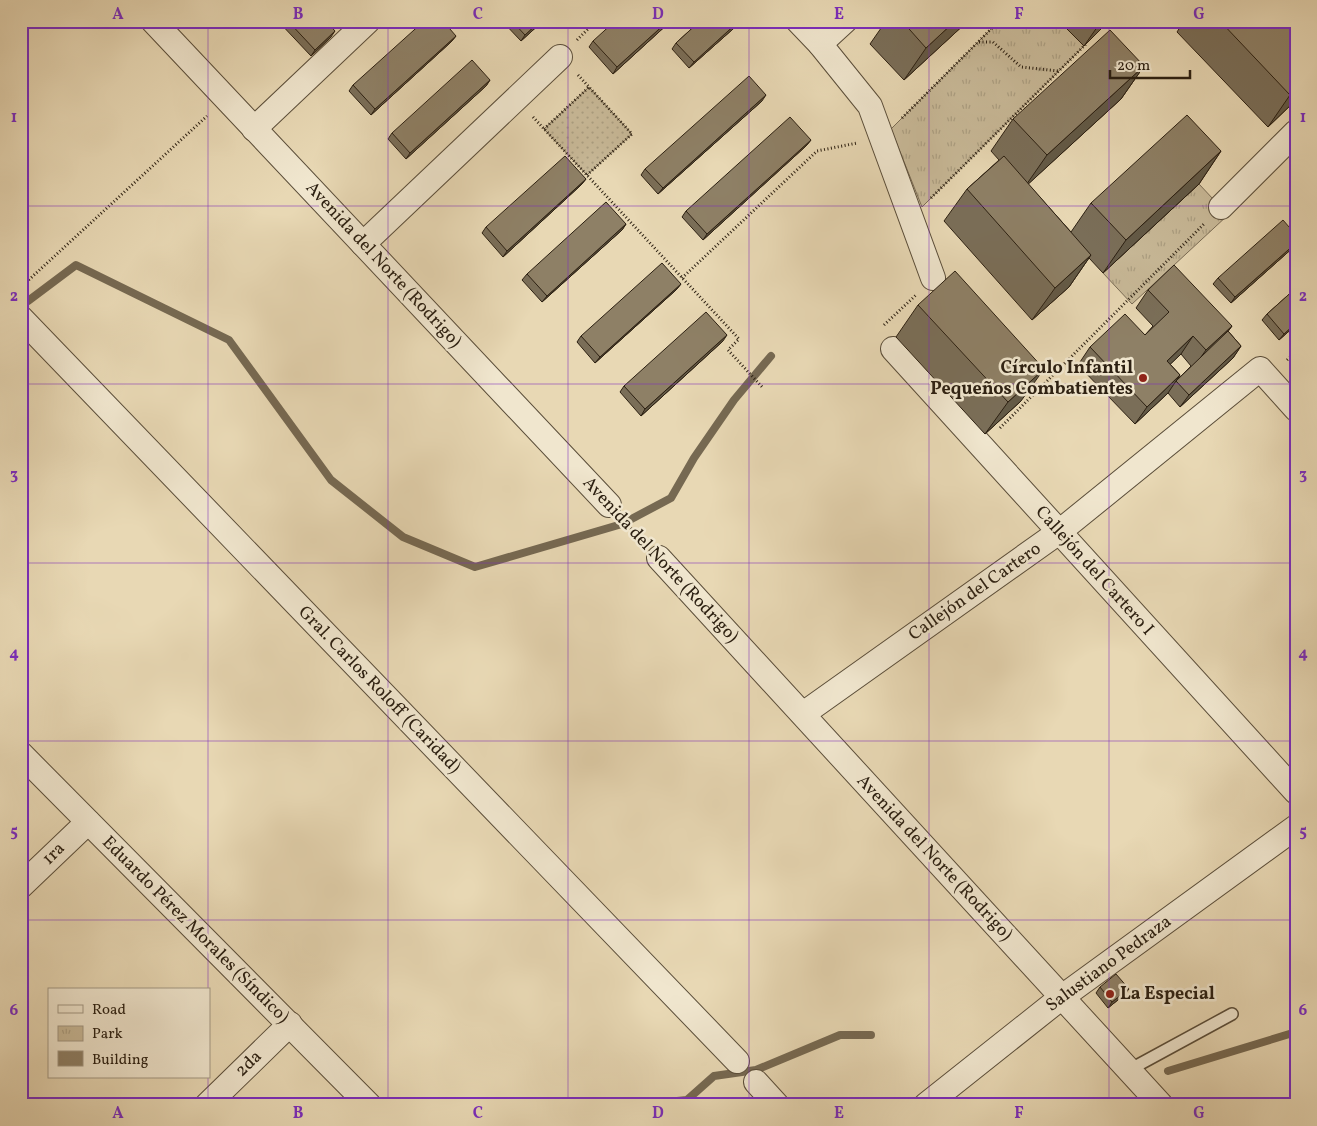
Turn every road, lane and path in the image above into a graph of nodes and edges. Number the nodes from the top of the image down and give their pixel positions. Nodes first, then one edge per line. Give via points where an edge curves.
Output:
1 (153, 21) edge
2 (368, 21) edge
3 (596, 21) edge
4 (798, 21) edge
5 (845, 21) edge
6 (999, 21) edge
7 (1090, 40) dead end
8 (978, 42) junction
9 (820, 44) junction
10 (560, 57) junction
11 (1058, 71) junction
12 (589, 88) junction
13 (515, 98) junction
14 (226, 99) junction
15 (254, 129) junction
16 (544, 129) junction
17 (1296, 132) edge
18 (882, 138) junction
19 (587, 176) junction
20 (1220, 207) joint
21 (911, 218) junction
22 (363, 244) junction
23 (1165, 263) junction
24 (1172, 270) edge
25 (682, 278) junction
26 (933, 278) joint
27 (21, 286) edge
28 (21, 318) edge
29 (892, 349) joint
30 (1026, 375) edge
31 (763, 388) dead end
32 (1039, 389) junction
33 (1296, 409) edge
34 (981, 447) junction
35 (609, 505) joint
36 (1059, 532) junction
37 (659, 558) joint
38 (803, 714) junction
39 (21, 754) edge
40 (1296, 792) edge
41 (88, 822) junction
42 (1296, 827) edge
43 (21, 886) edge
44 (1062, 997) junction
45 (1232, 1014) dead end
46 (290, 1024) junction
47 (736, 1061) dead end
48 (1129, 1070) junction
49 (756, 1082) dead end
50 (207, 1105) edge
51 (369, 1105) edge
52 (777, 1105) edge
53 (926, 1105) edge
54 (1161, 1105) edge

1 - 14 street, Avenida del Norte (Rodrigo)
2 - 15 street
3 - 10 path
4 - 9 street
5 - 9 street
6 - 8 path
7 - 11 path
8 - 11 path via 992,42 1021,67
8 - 18 path
9 - 18 street via 870,106
10 - 12 path
10 - 13 street
11 - 21 path
12 - 16 path
12 - 19 path via 632,134
13 - 16 path
13 - 22 street
14 - 15 street, Avenida del Norte (Rodrigo)
14 - 27 path
15 - 22 street, Avenida del Norte (Rodrigo)
16 - 19 path
17 - 20 street
18 - 21 street
18 - 25 path via 817,151
19 - 25 path
20 - 23 path
21 - 26 street
22 - 35 street, Avenida del Norte (Rodrigo)
23 - 24 path
23 - 32 path
25 - 31 path via 739,339 728,350
26 - 29 path via 877,332
28 - 47 street, Gral. Carlos Roloff (Caridad)
29 - 34 street, Callejón del Cartero I
30 - 32 path
32 - 34 path
33 - 36 street, Callejón del Cartero via 1260,369
34 - 36 street, Callejón del Cartero I
35 - 37 path, Avenida del Norte (Rodrigo)
36 - 38 street, Callejón del Cartero
36 - 40 street, Callejón del Cartero I
37 - 38 street, Avenida del Norte (Rodrigo)
38 - 44 street, Avenida del Norte (Rodrigo)
39 - 41 street, Eduardo Pérez Morales (Síndico)
41 - 43 street, 1ra
41 - 46 street, Eduardo Pérez Morales (Síndico)
42 - 44 street, Salustiano Pedraza
44 - 48 street, Avenida del Norte (Rodrigo)
44 - 53 street, Salustiano Pedraza
45 - 48 lane
46 - 50 street, 2da
46 - 51 street, Eduardo Pérez Morales (Síndico)
48 - 54 street, Avenida del Norte (Rodrigo)
49 - 52 street

